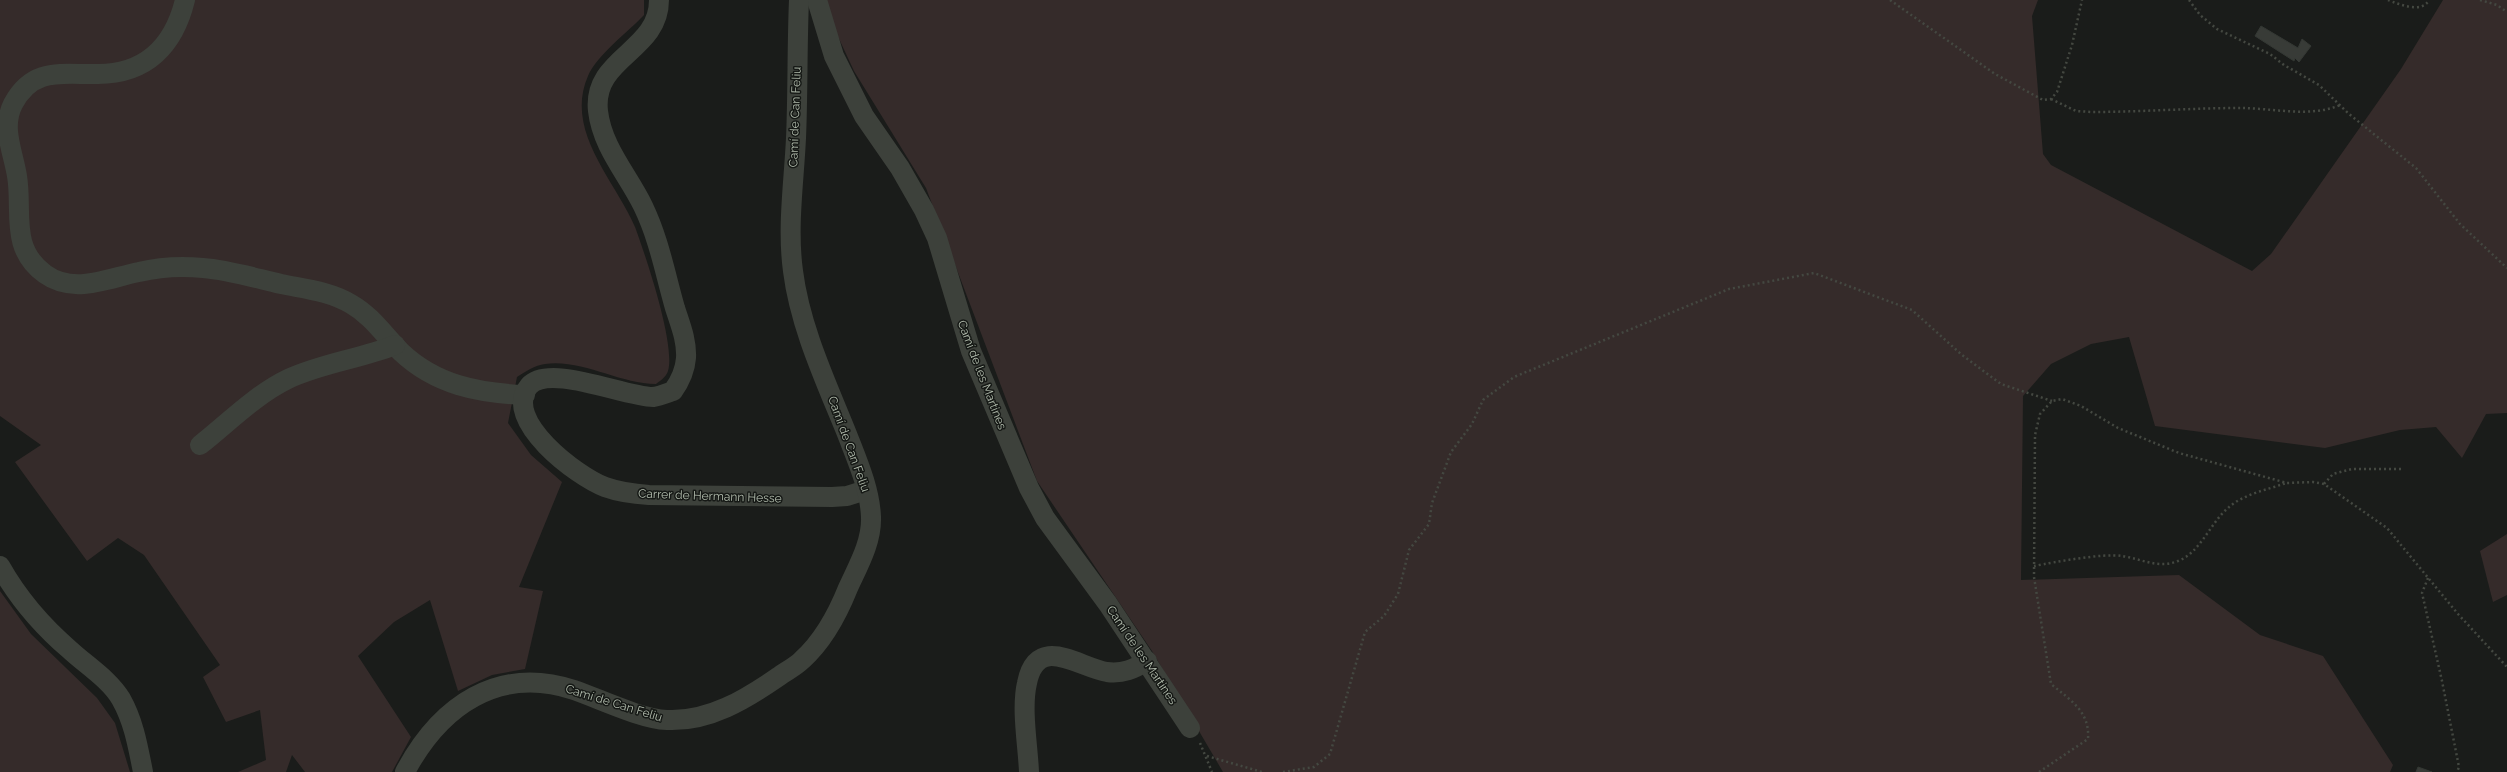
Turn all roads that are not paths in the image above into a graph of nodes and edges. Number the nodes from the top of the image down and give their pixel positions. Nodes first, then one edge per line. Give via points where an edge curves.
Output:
1 (184, 0) edge
2 (659, 0) edge
3 (799, 0) edge
4 (817, 0) edge
5 (395, 345) junction
6 (525, 395) junction
7 (200, 445) dead end
8 (866, 490) junction
9 (0, 566) edge
10 (1147, 661) junction
11 (1190, 728) road end
12 (143, 772) edge
13 (405, 772) edge
14 (1029, 772) edge

1 - 5 street via 175,32 166,46 146,61 109,74 50,74 26,86 17,97 8,116 8,140 17,177 18,226 27,253 44,274 73,284 95,283 140,271 184,267 230,272 324,292 339,297 360,310 378,324
2 - 6 street via 657,17 650,32 616,63 599,86 598,112 610,148 643,206 662,254 686,342 684,371 673,391 654,397 548,377 530,385
3 - 8 street, Camí de Can Feliu via 791,229 793,274 808,335
4 - 10 street, Camí de les Martines via 834,56 861,109 900,168 937,238 971,351 1029,488 1046,518
5 - 6 street via 424,370 453,386
5 - 7 street via 321,366 286,380 264,394
6 - 8 street, Carrer de Hermann Hesse via 526,418 535,433 562,460 587,478 626,493 808,498 847,496
8 - 13 street, Camí de Can Feliu via 871,518 869,537 845,596 815,645 801,662 755,692 716,712 667,720 570,689 533,682 510,684 482,691 466,699 430,735
9 - 12 street via 30,610 120,698 134,731
10 - 11 street, Camí de les Martines
10 - 14 street via 1132,670 1118,672 1106,672 1061,656 1042,658 1034,665 1026,685

